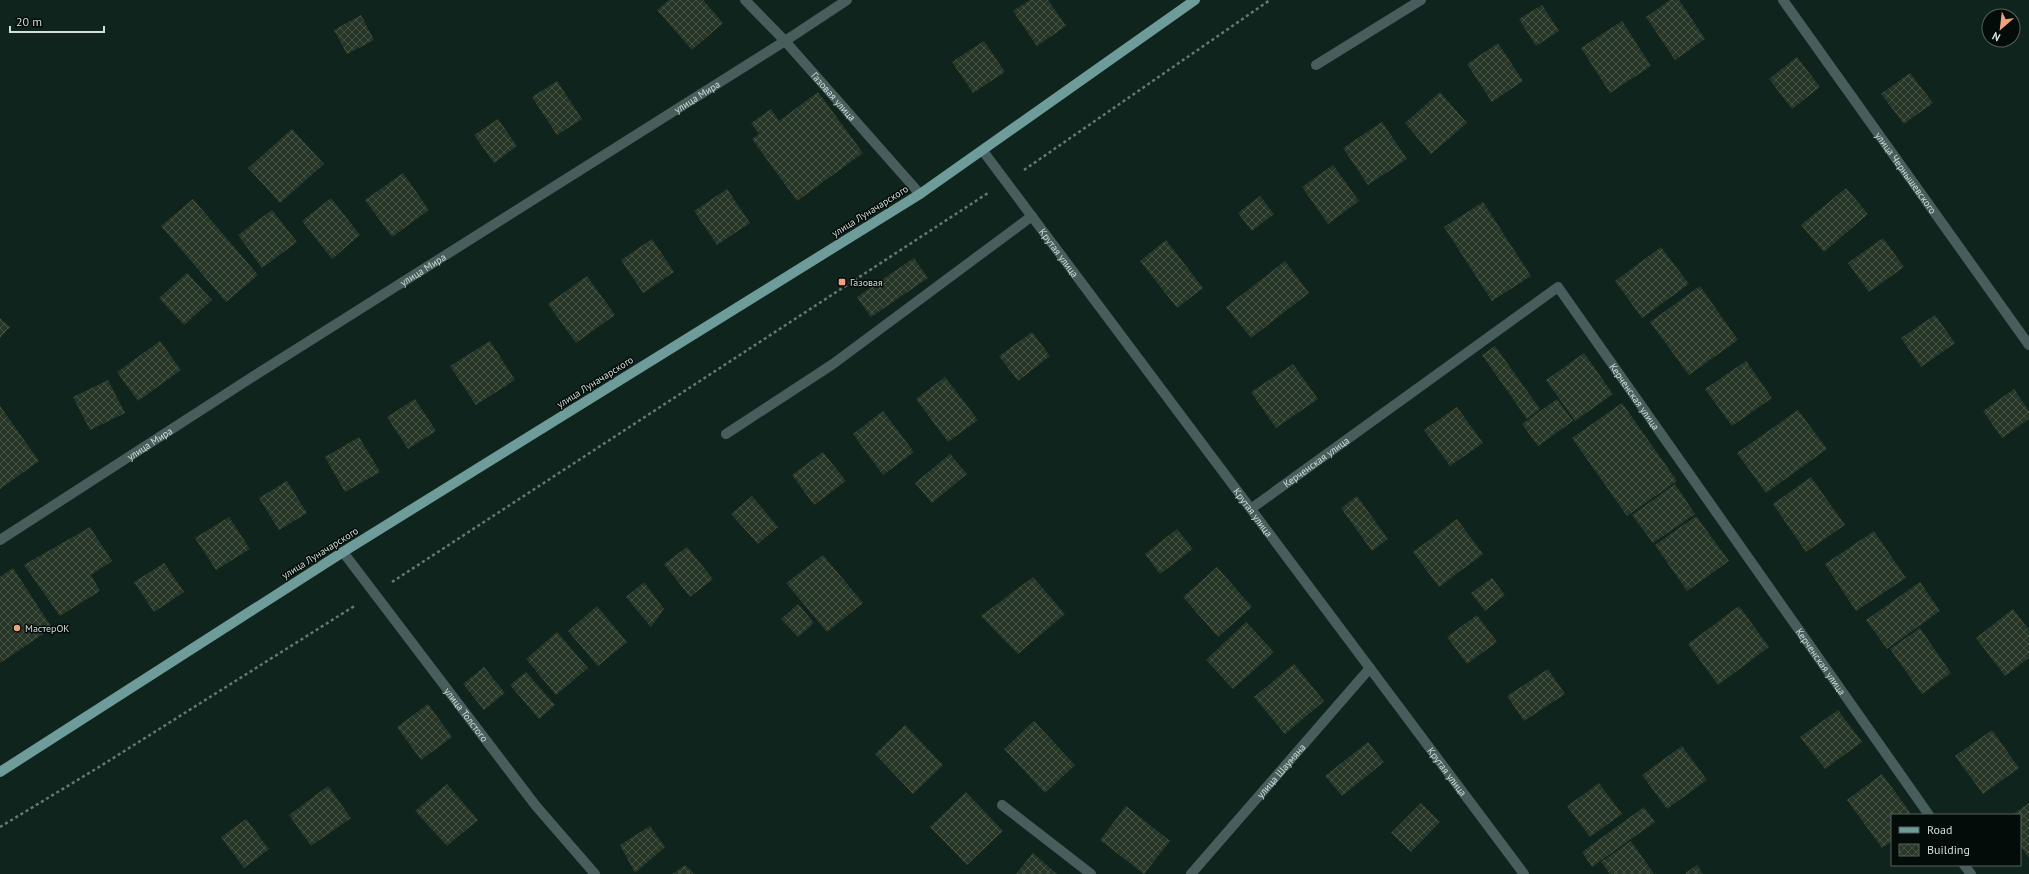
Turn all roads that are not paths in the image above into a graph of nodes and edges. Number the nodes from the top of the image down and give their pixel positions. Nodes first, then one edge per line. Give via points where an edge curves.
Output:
1 (745, 0) edge
2 (847, 0) edge
3 (1194, 0) edge
4 (1421, 0) edge
5 (1783, 0) edge
6 (785, 41) junction
7 (1316, 65) dead end
8 (983, 151) junction
9 (920, 194) junction
10 (1032, 216) junction
11 (2029, 345) edge
12 (726, 434) dead end
13 (1252, 508) junction
14 (0, 540) edge
15 (343, 552) junction
16 (1370, 668) junction
17 (0, 772) edge
18 (1002, 804) dead end
19 (1928, 814) edge
20 (1965, 866) edge
21 (595, 874) edge
22 (1091, 874) edge
23 (1191, 874) edge
24 (1524, 874) edge
25 (1971, 874) edge

1 - 6 street, Газовая улица
2 - 6 street, улица Мира
3 - 8 main road, улица Луначарского
4 - 7 street
5 - 11 street, улица Чернышевского
6 - 9 street, Газовая улица
6 - 14 street, улица Мира via 263,369
8 - 9 main road, улица Луначарского
8 - 10 street, Крутая улица
9 - 15 main road, улица Луначарского
10 - 12 street via 833,364
10 - 13 street, Крутая улица
13 - 16 street, Крутая улица
13 - 19 street, Керченская улица via 1558,287
15 - 17 main road, улица Луначарского
15 - 21 street, улица Толстого via 536,806
16 - 23 street, улица Шаумяна
16 - 24 street, Крутая улица
18 - 22 street
20 - 25 street

